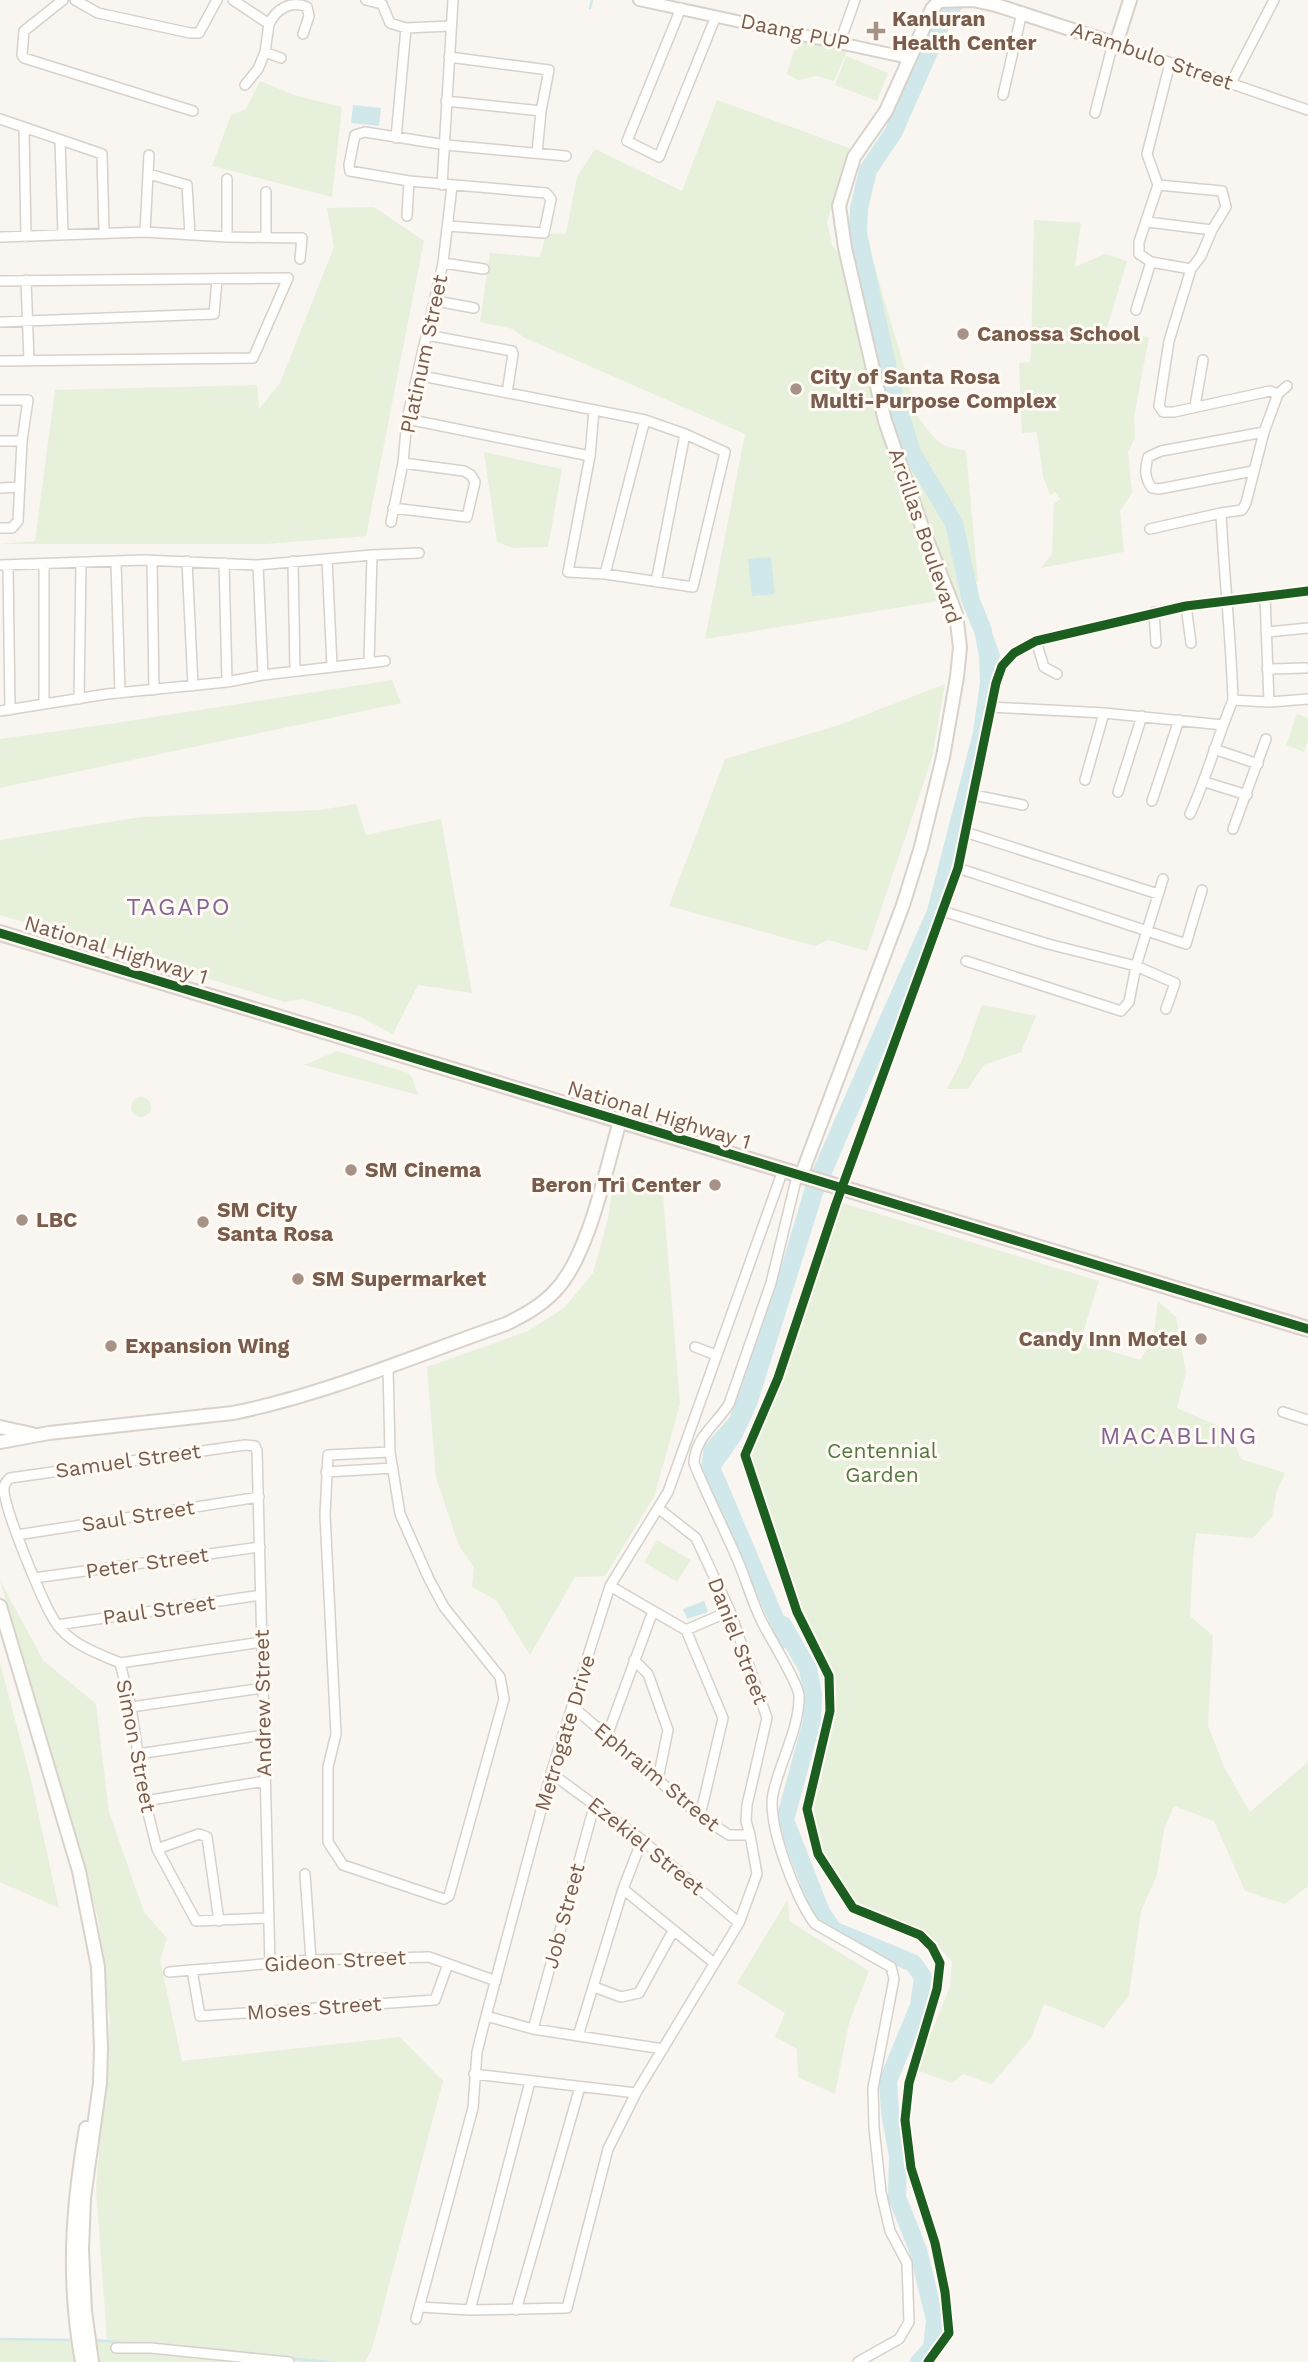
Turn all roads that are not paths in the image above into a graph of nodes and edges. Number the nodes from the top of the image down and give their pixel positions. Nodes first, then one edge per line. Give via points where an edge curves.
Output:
1 (64, 0) edge
2 (75, 0) edge
3 (217, 0) edge
4 (233, 0) edge
5 (366, 0) edge
6 (453, 0) edge
7 (639, 0) edge
8 (855, 0) edge
9 (973, 0) edge
10 (1130, 0) edge
11 (1274, 0) edge
12 (939, 1) edge
13 (996, 2) edge
14 (681, 8) junction
15 (1022, 12) junction
16 (716, 16) junction
17 (269, 24) junction
18 (450, 26) junction
19 (406, 28) junction
20 (303, 34) dead end
21 (840, 42) junction
22 (1114, 43) junction
23 (265, 52) junction
24 (449, 57) junction
25 (281, 58) dead end
26 (909, 58) junction
27 (1170, 63) junction
28 (1231, 83) junction
29 (245, 85) dead end
30 (1003, 95) dead end
31 (446, 101) junction
32 (1308, 110) edge
33 (193, 111) dead end
34 (541, 111) junction
35 (1095, 113) dead end
36 (0, 119) edge
37 (24, 127) junction
38 (396, 138) junction
39 (60, 140) junction
40 (446, 145) junction
41 (537, 152) junction
42 (149, 155) dead end
43 (566, 156) dead end
44 (149, 174) junction
45 (228, 179) dead end
46 (409, 181) junction
47 (442, 185) junction
48 (1158, 185) junction
49 (452, 186) junction
50 (266, 192) dead end
51 (407, 216) dead end
52 (1148, 222) junction
53 (448, 226) junction
54 (1212, 230) junction
55 (104, 232) junction
56 (145, 232) junction
57 (63, 234) junction
58 (190, 235) junction
59 (266, 236) junction
60 (0, 237) edge
61 (26, 237) junction
62 (227, 237) junction
63 (300, 259) dead end
64 (1151, 262) junction
65 (443, 263) junction
66 (484, 269) dead end
67 (1191, 269) junction
68 (217, 280) junction
69 (0, 281) edge
70 (26, 281) junction
71 (436, 301) junction
72 (474, 307) dead end
73 (1136, 310) dead end
74 (0, 322) edge
75 (28, 322) junction
76 (428, 335) junction
77 (1203, 360) dead end
78 (0, 361) edge
79 (29, 362) junction
80 (417, 375) junction
81 (1287, 386) dead end
82 (507, 393) junction
83 (1278, 394) junction
84 (0, 400) edge
85 (1195, 406) junction
86 (594, 410) junction
87 (407, 419) junction
88 (645, 420) junction
89 (1264, 432) junction
90 (685, 433) junction
91 (0, 441) edge
92 (22, 441) junction
93 (590, 456) junction
94 (403, 463) junction
95 (1253, 471) junction
96 (19, 487) junction
97 (0, 488) edge
98 (393, 508) junction
99 (1221, 513) junction
100 (391, 522) dead end
101 (0, 528) edge
102 (1150, 529) dead end
103 (419, 553) dead end
104 (372, 555) junction
105 (327, 559) junction
106 (152, 561) junction
107 (187, 561) junction
108 (293, 561) junction
109 (116, 562) junction
110 (81, 563) junction
111 (225, 563) junction
112 (44, 564) junction
113 (4, 565) edge
114 (258, 565) junction
115 (605, 574) junction
116 (656, 582) junction
117 (1308, 592) edge
118 (1265, 596) junction
119 (1229, 602) junction
120 (1186, 606) junction
121 (1154, 612) junction
122 (1308, 628) edge
123 (1268, 632) junction
124 (1036, 641) junction
125 (1156, 643) dead end
126 (1191, 643) dead end
127 (385, 661) dead end
128 (369, 662) junction
129 (332, 666) junction
130 (1304, 668) dead end
131 (1267, 669) junction
132 (295, 671) junction
133 (1057, 674) dead end
134 (262, 675) junction
135 (227, 682) junction
136 (193, 686) junction
137 (154, 690) junction
138 (120, 693) junction
139 (79, 699) junction
140 (1308, 699) edge
141 (1233, 700) junction
142 (1269, 702) junction
143 (44, 704) junction
144 (990, 707) junction
145 (5, 710) edge
146 (1104, 713) junction
147 (1142, 716) junction
148 (1179, 720) junction
149 (1223, 725) junction
150 (1266, 738) dead end
151 (1214, 749) junction
152 (1258, 764) junction
153 (1085, 780) dead end
154 (1205, 782) junction
155 (1118, 792) dead end
156 (974, 795) junction
157 (1247, 795) junction
158 (1152, 801) dead end
159 (1023, 805) dead end
160 (1190, 814) dead end
161 (1233, 829) dead end
162 (965, 831) junction
163 (958, 868) junction
164 (1163, 879) dead end
165 (1202, 890) dead end
166 (1157, 894) junction
167 (942, 911) junction
168 (1146, 932) junction
169 (0, 933) edge
170 (966, 961) dead end
171 (1136, 966) junction
172 (1166, 1009) dead end
173 (620, 1121) junction
174 (793, 1175) junction
175 (842, 1188) junction
176 (1308, 1329) edge
177 (695, 1348) dead end
178 (716, 1355) junction
179 (388, 1366) junction
180 (1283, 1412) dead end
181 (1308, 1420) edge
182 (0, 1427) edge
183 (36, 1435) junction
184 (0, 1441) edge
185 (252, 1444) joint
186 (390, 1452) junction
187 (393, 1468) junction
188 (326, 1472) junction
189 (6, 1482) joint
190 (259, 1497) junction
191 (658, 1508) junction
192 (17, 1535) junction
193 (260, 1547) junction
194 (34, 1578) junction
195 (610, 1586) junction
196 (261, 1595) junction
197 (0, 1606) edge
198 (653, 1611) junction
199 (730, 1611) junction
200 (57, 1625) junction
201 (0, 1630) edge
202 (686, 1630) junction
203 (7, 1642) junction
204 (262, 1643) junction
205 (634, 1660) junction
206 (120, 1662) junction
207 (263, 1688) junction
208 (572, 1706) junction
209 (131, 1707) junction
210 (264, 1735) junction
211 (607, 1736) junction
212 (138, 1754) junction
213 (551, 1773) junction
214 (658, 1779) junction
215 (265, 1781) junction
216 (145, 1801) junction
217 (595, 1803) junction
218 (700, 1816) junction
219 (750, 1835) junction
220 (642, 1840) junction
221 (157, 1849) junction
222 (305, 1874) dead end
223 (623, 1889) junction
224 (267, 1918) junction
225 (219, 1920) junction
226 (739, 1923) junction
227 (673, 1931) junction
228 (310, 1960) junction
229 (270, 1964) junction
230 (448, 1964) junction
231 (714, 1964) junction
232 (192, 1970) junction
233 (169, 1972) dead end
234 (496, 1981) junction
235 (594, 1987) junction
236 (486, 2016) junction
237 (533, 2029) junction
238 (578, 2036) junction
239 (663, 2049) junction
240 (474, 2074) junction
241 (530, 2082) junction
242 (580, 2087) junction
243 (636, 2093) junction
244 (421, 2308) junction
245 (470, 2310) junction
246 (516, 2310) junction
247 (416, 2319) dead end
248 (84, 2346) junction
249 (116, 2348) dead end
250 (82, 2362) edge
251 (92, 2362) edge
252 (289, 2362) edge
253 (858, 2362) edge
254 (928, 2362) edge

1 - 33 street via 24,31 24,58
2 - 3 street via 98,13 198,33
4 - 17 street
5 - 19 street via 382,4 390,23
6 - 18 street
7 - 14 street, Daang PUP
8 - 21 street
9 - 12 main road, Arcillas Boulevard
9 - 13 main road, Arcillas Boulevard
10 - 22 main road
11 - 28 street
12 - 26 main road, Arcillas Boulevard
13 - 15 main road, Arambulo Street
14 - 16 street, Daang PUP
14 - 16 street via 626,141 659,157
15 - 22 main road, Arambulo Street
15 - 30 street
16 - 21 street, Daang PUP
17 - 20 street via 282,8 300,4 307,7 309,16
17 - 23 street
18 - 19 street
18 - 24 street
19 - 38 street
21 - 26 street, Daang PUP
22 - 27 street, Arambulo Street
22 - 35 street
23 - 25 street
23 - 29 street
24 - 31 street
24 - 34 street via 549,70
26 - 174 main road, Arcillas Boulevard via 886,111 854,157 839,206 885,421 956,614 958,667 943,757 903,905
27 - 28 street, Arambulo Street
27 - 48 street via 1147,154
28 - 32 street, Arambulo Street
31 - 34 street
31 - 40 street
34 - 41 street
36 - 37 street
37 - 39 street
37 - 61 street
38 - 40 street
38 - 46 street via 365,132 355,135 349,169
39 - 55 street via 102,154
39 - 57 street
40 - 41 street
40 - 47 street
41 - 43 street
42 - 44 street
44 - 56 street
44 - 58 street via 187,185
45 - 62 street
46 - 47 street
46 - 51 street
47 - 49 street
48 - 52 street
48 - 54 street via 1222,191 1226,207
49 - 53 street, Platinum Street
49 - 53 street via 547,193 551,199 545,233
50 - 59 street
52 - 54 street
52 - 64 street via 1139,254
53 - 65 street, Platinum Street
54 - 67 street
55 - 56 street
55 - 57 street
56 - 58 street
57 - 61 street
58 - 62 street
59 - 62 street
59 - 63 street via 302,238
60 - 61 street
64 - 67 street
64 - 73 street
65 - 66 street
65 - 71 street, Platinum Street
67 - 85 street via 1169,341 1159,406 1163,412 1174,412
68 - 70 street
68 - 75 street via 214,314
68 - 79 street via 288,278 253,358
69 - 70 street
70 - 75 street
71 - 72 street
71 - 76 street, Platinum Street
74 - 75 street
75 - 79 street
76 - 80 street, Platinum Street
76 - 82 street via 512,351
77 - 85 street
78 - 79 street
80 - 82 street
80 - 87 street, Platinum Street
81 - 83 street
82 - 86 street
83 - 85 street via 1270,391
83 - 89 street
84 - 92 street via 28,400
86 - 88 street
86 - 93 street
87 - 93 street
87 - 94 street, Platinum Street
88 - 90 street
88 - 115 street
89 - 95 street
89 - 95 street via 1161,451 1148,457 1145,468 1147,482 1159,489
90 - 116 street
90 - 116 street via 724,452 693,587
91 - 92 street
92 - 96 street
93 - 115 street via 568,572
94 - 98 street, Platinum Street
94 - 98 street via 464,471 475,482 467,517
95 - 99 street via 1241,510
96 - 97 street
96 - 101 street via 18,521 12,528
98 - 100 street, Platinum Street
99 - 102 street
99 - 119 street
103 - 104 street
104 - 105 street
104 - 128 street
105 - 108 street
105 - 129 street
106 - 107 street
106 - 109 street
106 - 137 street
107 - 111 street
107 - 136 street
108 - 114 street
108 - 132 street
109 - 110 street
109 - 138 street
110 - 112 street
110 - 139 street
111 - 114 street
111 - 135 street
112 - 113 street
112 - 143 street
113 - 145 street
114 - 134 street
115 - 116 street
117 - 118 street
118 - 119 street
118 - 123 street
119 - 120 street
119 - 141 street
120 - 121 street
120 - 126 street
121 - 124 street
121 - 125 street
122 - 123 street
123 - 131 street
124 - 133 street via 1044,667
124 - 144 street via 1002,666
127 - 128 street
128 - 129 street
129 - 132 street
130 - 131 street
131 - 142 street
132 - 134 street
134 - 135 street
135 - 136 street
136 - 137 street
137 - 138 street
138 - 139 street
139 - 143 street
140 - 142 street
141 - 142 street
141 - 149 street
143 - 145 street
144 - 146 street
144 - 156 street
146 - 147 street
146 - 153 street
147 - 148 street
147 - 155 street
148 - 149 street
148 - 158 street
149 - 151 street
150 - 152 street
151 - 152 street
151 - 154 street
152 - 157 street
154 - 157 street
154 - 160 street
156 - 159 street
156 - 162 street
157 - 161 street
162 - 163 street
162 - 166 street
163 - 167 street
163 - 168 street
164 - 166 street
165 - 168 street via 1186,944
166 - 168 street
167 - 171 street
167 - 175 street
168 - 171 street
169 - 173 highway, National Highway 1
170 - 171 street via 1121,1011 1129,1002
171 - 172 street via 1175,983
173 - 174 highway, National Highway 1
173 - 179 main road via 577,1260 556,1290 506,1324
174 - 175 highway, National Highway 1
174 - 178 street, Metrogate Drive
174 - 253 street via 771,1283 751,1344 729,1404 696,1446 694,1463 760,1617 799,1694 771,1810 799,1896 815,1924 891,1967 894,1979 873,2088 874,2128 890,2231 907,2263 909,2322 899,2339
175 - 176 highway, National Highway 1
175 - 254 street via 778,1378 745,1460 797,1612 830,1676 830,1711 807,1809 818,1854 849,1905 920,1935 940,1963 937,1989 909,2083 905,2120 911,2168 935,2243 949,2333
177 - 178 street
178 - 191 street, Metrogate Drive via 668,1492
179 - 183 main road via 247,1410
179 - 186 street
180 - 181 street
182 - 183 main road
183 - 184 main road
185 - 189 street, Samuel Street via 14,1477
185 - 190 street, Andrew Street via 257,1451
186 - 187 street
186 - 188 street via 332,1453
187 - 188 street
187 - 188 street via 400,1514 429,1579 444,1607 500,1677 504,1699 449,1896 444,1899 343,1865 328,1842 328,1767 336,1734
189 - 192 street, Simon Street via 4,1492
190 - 192 street, Saul Street
190 - 193 street, Andrew Street
191 - 195 street, Metrogate Drive
191 - 199 street, Daniel Street via 696,1538
192 - 194 street, Simon Street
193 - 194 street, Peter Street
193 - 196 street, Andrew Street
194 - 200 street, Simon Street
195 - 198 street
195 - 208 street, Metrogate Drive
196 - 200 street, Paul Street
196 - 204 street, Andrew Street
197 - 203 main road
198 - 202 street
198 - 205 street
199 - 202 street
199 - 219 street, Daniel Street via 766,1718 747,1805
200 - 206 street, Simon Street via 80,1646
201 - 203 main road
202 - 218 street via 723,1718
203 - 248 main road via 90,1944 95,2054 76,2185
204 - 206 street
204 - 207 street, Andrew Street
205 - 211 street
205 - 214 street via 648,1674 668,1730
206 - 209 street, Simon Street
207 - 209 street
207 - 210 street, Andrew Street
208 - 211 street, Ephraim Street
208 - 213 street, Metrogate Drive
209 - 212 street, Simon Street
210 - 212 street
210 - 215 street, Andrew Street
211 - 214 street, Ephraim Street
212 - 216 street, Simon Street
213 - 217 street, Ezekiel Street
213 - 234 street, Metrogate Drive
214 - 218 street, Ephraim Street
215 - 216 street
215 - 224 street, Andrew Street
216 - 221 street, Simon Street
217 - 220 street, Ezekiel Street
217 - 237 street, Job Street
218 - 219 street, Ephraim Street via 729,1835
219 - 226 street, Ephraim Street via 757,1874
220 - 223 street
220 - 226 street, Ezekiel Street
221 - 225 street, Simon Street via 196,1921
221 - 225 street via 199,1834 207,1837
222 - 228 street
223 - 227 street
223 - 235 street
224 - 225 street
224 - 229 street, Andrew Street
226 - 231 street
227 - 231 street
227 - 235 street via 639,1993 621,1997
228 - 229 street, Gideon Street
228 - 230 street, Gideon Street via 429,1957
229 - 232 street, Gideon Street
230 - 232 street, Moses Street via 435,2000 200,2016
230 - 234 street, Gideon Street
231 - 239 street
232 - 233 street, Gideon Street
234 - 236 street, Metrogate Drive
235 - 238 street
236 - 237 street
236 - 240 street, Metrogate Drive
237 - 238 street
238 - 239 street
239 - 243 street
240 - 241 street
240 - 244 street, Metrogate Drive via 473,2108
241 - 242 street
241 - 245 street
242 - 243 street
242 - 246 street
243 - 246 street via 608,2150 566,2308
244 - 245 street
244 - 247 street, Metrogate Drive
245 - 246 street
248 - 250 main road
248 - 251 main road
249 - 252 street

